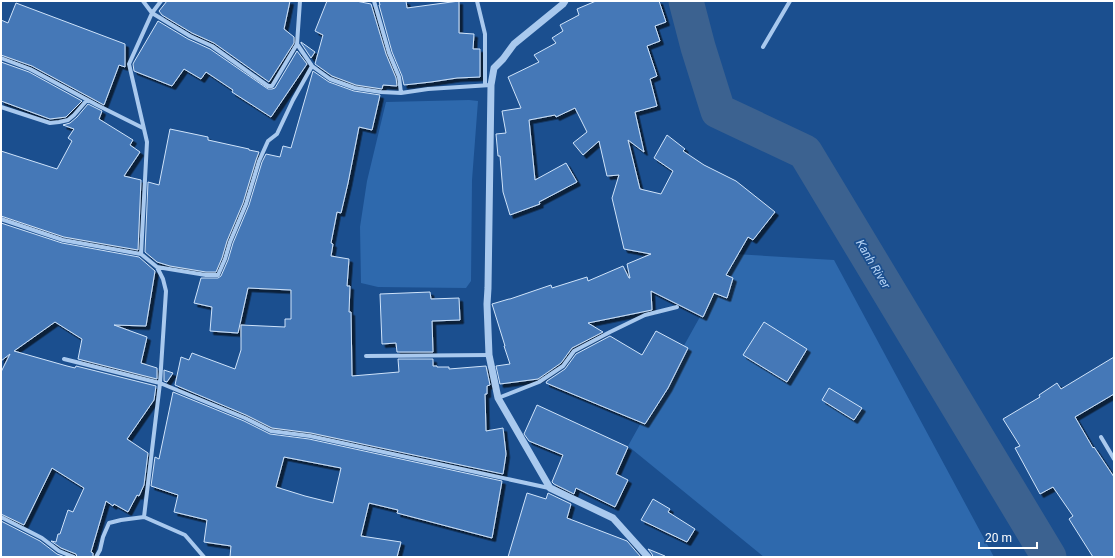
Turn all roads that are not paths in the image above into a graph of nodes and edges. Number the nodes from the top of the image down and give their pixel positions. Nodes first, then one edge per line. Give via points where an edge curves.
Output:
1 (143, 1) edge
2 (161, 1) edge
3 (300, 1) edge
4 (374, 1) edge
5 (477, 1) edge
6 (565, 1) edge
7 (790, 1) edge
8 (152, 12) junction
9 (297, 44) junction
10 (763, 47) dead end
11 (1, 58) edge
12 (312, 66) junction
13 (488, 85) junction
14 (401, 93) junction
15 (87, 100) junction
16 (1, 107) edge
17 (143, 128) junction
18 (1, 219) edge
19 (141, 254) junction
20 (157, 267) junction
21 (677, 307) dead end
22 (366, 356) dead end
23 (489, 356) junction
24 (64, 359) dead end
25 (160, 383) junction
26 (498, 398) junction
27 (1101, 437) dead end
28 (1114, 458) edge
29 (550, 488) junction
30 (1, 517) edge
31 (144, 518) junction
32 (74, 557) edge
33 (96, 557) edge
34 (204, 557) edge
35 (648, 557) edge

1 - 8 street
2 - 8 street
3 - 9 street
4 - 14 street via 399,77
5 - 13 street via 485,34
6 - 13 street via 514,44 494,68
7 - 10 street
8 - 9 street via 190,36 212,46 268,86 272,86
8 - 17 street via 129,64
9 - 12 street
11 - 15 street via 30,69
12 - 14 street via 330,79 355,88
12 - 20 street via 277,134 268,141 259,161 246,204 218,275
13 - 14 street
13 - 23 street via 486,304
15 - 16 street via 68,120 50,123
15 - 17 street
17 - 19 street via 146,142
18 - 19 street via 63,240
19 - 20 street
20 - 25 street via 166,291
21 - 26 street via 645,315 610,332 574,351 563,366 539,382
22 - 23 street
23 - 26 street
24 - 25 street
25 - 29 street via 271,431 310,436
25 - 31 street
26 - 29 street
27 - 28 street
29 - 35 street via 613,518
30 - 32 street
31 - 33 street via 109,523
31 - 34 street via 185,535

